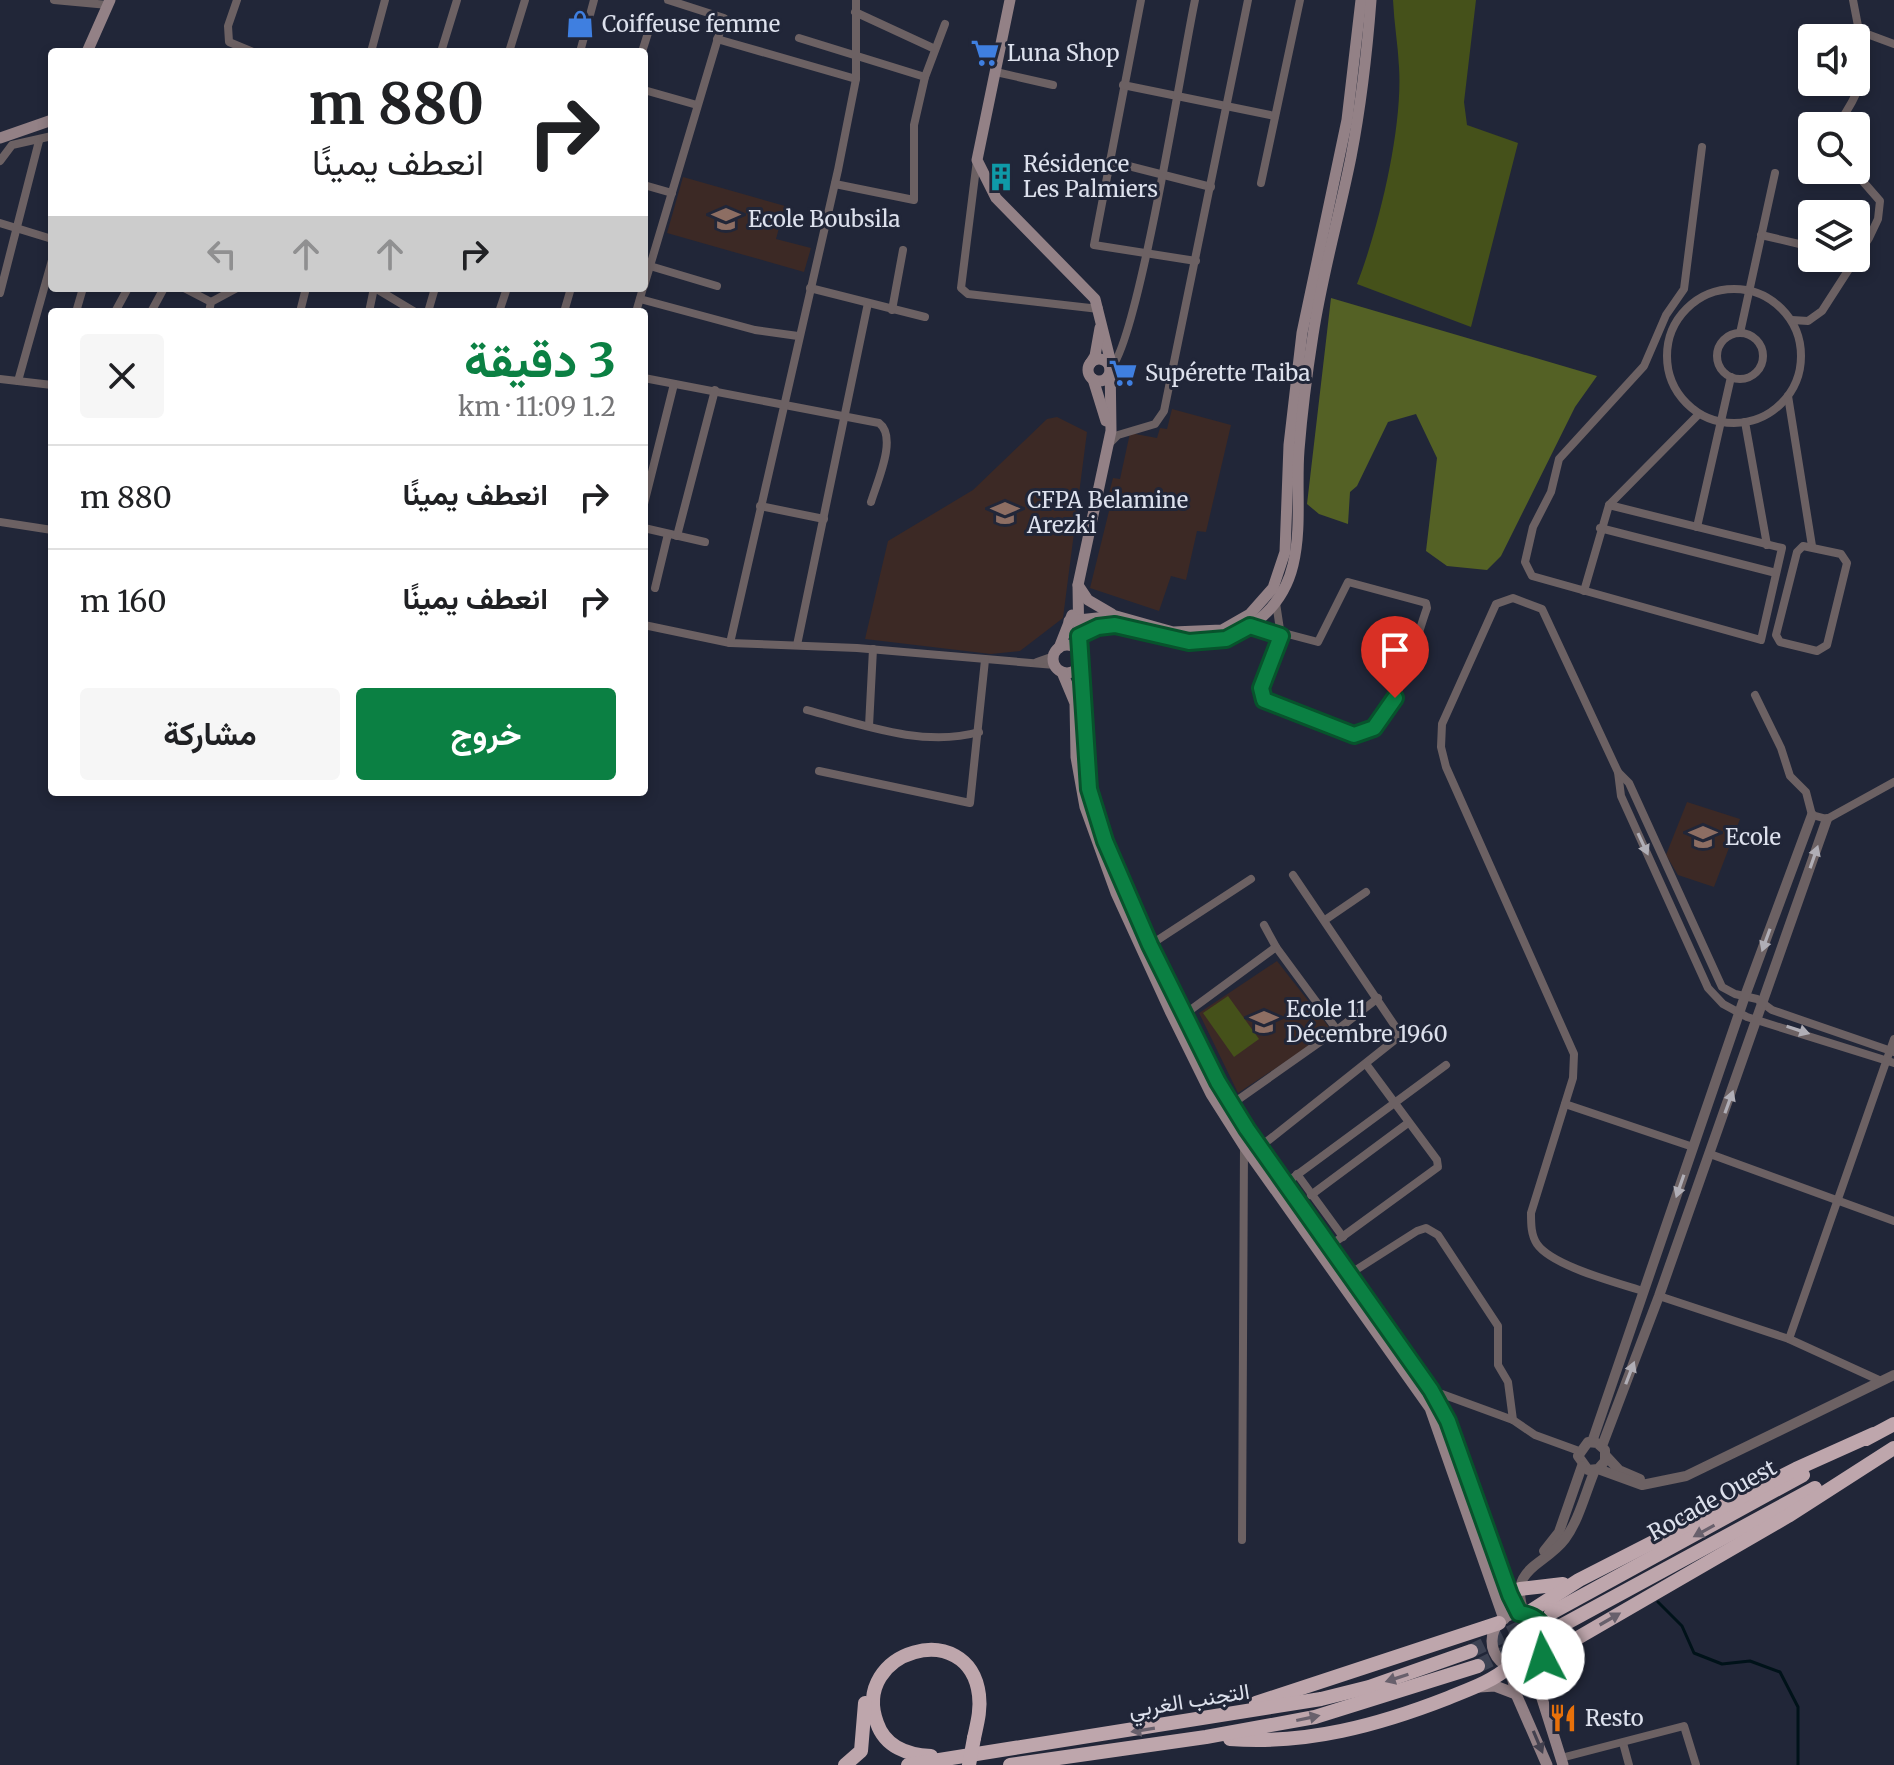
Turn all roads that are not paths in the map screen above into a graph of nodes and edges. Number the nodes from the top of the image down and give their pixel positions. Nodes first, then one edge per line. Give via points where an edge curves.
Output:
1 (54, 0) edge
2 (237, 0) edge
3 (385, 0) edge
4 (457, 0) edge
5 (525, 0) edge
6 (594, 0) edge
7 (668, 0) edge
8 (856, 0) edge
9 (1010, 0) edge
10 (1141, 0) edge
11 (1195, 0) edge
12 (1248, 0) edge
13 (1300, 0) edge
14 (1361, 0) edge
15 (1371, 0) edge
16 (1853, 0) edge
17 (109, 2) edge
18 (855, 12) junction
19 (652, 20) dead end
20 (945, 24) dead end
21 (1856, 24) edge
22 (1870, 35) edge
23 (799, 38) dead end
24 (717, 39) junction
25 (1894, 44) edge
26 (89, 48) edge
27 (243, 48) edge
28 (372, 48) edge
29 (442, 48) edge
30 (510, 48) edge
31 (581, 48) edge
32 (643, 48) edge
33 (935, 49) junction
34 (855, 53) junction
35 (996, 72) junction
36 (925, 77) junction
37 (856, 79) junction
38 (1053, 85) dead end
39 (1123, 85) junction
40 (648, 91) edge
41 (1175, 96) junction
42 (697, 105) junction
43 (1227, 107) junction
44 (1275, 116) junction
45 (48, 121) edge
46 (0, 138) edge
47 (48, 138) edge
48 (39, 141) junction
49 (1702, 147) dead end
50 (977, 160) junction
51 (0, 161) edge
52 (1109, 161) junction
53 (1775, 173) dead end
54 (1161, 174) junction
55 (1261, 183) dead end
56 (835, 184) junction
57 (1867, 184) edge
58 (648, 186) edge
59 (1211, 187) junction
60 (672, 193) junction
61 (0, 223) edge
62 (18, 229) junction
63 (1870, 230) edge
64 (1761, 235) junction
65 (48, 238) edge
66 (1798, 244) edge
67 (903, 250) dead end
68 (1147, 252) junction
69 (648, 253) edge
70 (654, 255) junction
71 (1196, 261) junction
72 (650, 266) junction
73 (1847, 272) edge
74 (648, 273) edge
75 (48, 274) edge
76 (717, 286) dead end
77 (810, 288) junction
78 (1684, 289) junction
79 (1748, 289) junction
80 (189, 292) edge
81 (231, 292) edge
82 (381, 292) edge
83 (642, 292) edge
84 (0, 293) edge
85 (640, 299) junction
86 (868, 303) junction
87 (1688, 306) junction
88 (210, 307) edge
89 (408, 308) edge
90 (637, 308) edge
91 (892, 310) junction
92 (1100, 314) junction
93 (925, 317) dead end
94 (1792, 320) junction
95 (1740, 333) junction
96 (798, 336) junction
97 (1090, 364) junction
98 (1110, 369) junction
99 (1731, 377) junction
100 (0, 379) edge
101 (648, 379) edge
102 (1093, 379) junction
103 (18, 381) junction
104 (674, 384) junction
105 (48, 385) edge
106 (715, 390) junction
107 (1788, 396) junction
108 (782, 403) junction
109 (845, 415) junction
110 (1698, 415) junction
111 (1721, 422) junction
112 (1745, 422) junction
113 (1107, 445) junction
114 (648, 488) edge
115 (871, 502) dead end
116 (1609, 505) junction
117 (760, 506) junction
118 (824, 519) junction
119 (0, 522) edge
120 (1697, 527) junction
121 (1600, 528) junction
122 (48, 529) edge
123 (648, 529) edge
124 (672, 535) junction
125 (705, 542) dead end
126 (1767, 545) junction
127 (1812, 546) junction
128 (1776, 573) junction
129 (1078, 585) junction
130 (655, 588) dead end
131 (1584, 591) junction
132 (1276, 603) junction
133 (1116, 616) junction
134 (1074, 620) junction
135 (648, 626) edge
136 (1250, 626) junction
137 (1281, 634) junction
138 (1079, 636) junction
139 (730, 643) junction
140 (797, 645) junction
141 (873, 649) junction
142 (1080, 656) junction
143 (985, 660) junction
144 (1058, 660) junction
145 (1755, 695) dead end
146 (807, 710) dead end
147 (869, 726) junction
148 (979, 732) junction
149 (819, 771) dead end
150 (1618, 772) junction
151 (1894, 782) edge
152 (1812, 815) junction
153 (1827, 819) junction
154 (1293, 875) dead end
155 (1251, 879) dead end
156 (1366, 892) dead end
157 (1325, 920) junction
158 (1264, 925) dead end
159 (1150, 945) junction
160 (1276, 947) junction
161 (1745, 996) junction
162 (1378, 998) junction
163 (1763, 1004) junction
164 (1739, 1013) junction
165 (1185, 1014) junction
166 (1758, 1019) junction
167 (1337, 1030) junction
168 (1894, 1039) edge
169 (1892, 1051) edge
170 (1890, 1062) edge
171 (1366, 1064) junction
172 (1446, 1065) dead end
173 (1395, 1100) junction
174 (1232, 1104) junction
175 (1565, 1104) junction
176 (1408, 1123) junction
177 (1244, 1146) junction
178 (1260, 1147) junction
179 (1693, 1148) junction
180 (1710, 1155) junction
181 (1297, 1174) junction
182 (1286, 1183) junction
183 (1311, 1195) junction
184 (1838, 1200) junction
185 (1894, 1221) edge
186 (1343, 1237) junction
187 (1331, 1245) junction
188 (1351, 1273) junction
189 (1644, 1290) junction
190 (1660, 1296) junction
191 (1789, 1339) junction
192 (1894, 1375) edge
193 (1881, 1381) junction
194 (1431, 1390) junction
195 (1513, 1420) junction
196 (1894, 1424) edge
197 (1874, 1434) junction
198 (1894, 1447) edge
199 (1600, 1448) junction
200 (1579, 1451) junction
201 (1582, 1466) junction
202 (1596, 1469) junction
203 (1657, 1483) junction
204 (1242, 1540) dead end
205 (1538, 1559) junction
206 (1579, 1580) junction
207 (1520, 1589) junction
208 (1551, 1613) tunnel mouth
209 (1523, 1614) junction
210 (1502, 1621) junction
211 (1559, 1627) tunnel mouth
212 (1471, 1651) tunnel mouth
213 (1539, 1661) junction
214 (1478, 1666) tunnel mouth
215 (1509, 1667) junction
216 (1475, 1687) junction
217 (1516, 1694) junction
218 (1200, 1720) junction
219 (1206, 1737) junction
220 (1623, 1743) junction
221 (1163, 1744) junction
222 (976, 1752) edge
223 (1562, 1762) edge
224 (845, 1765) edge
225 (908, 1765) edge
226 (1010, 1765) edge
227 (1074, 1765) edge
228 (1547, 1765) edge
229 (1629, 1765) edge
230 (1696, 1765) edge

1 - 17 street
2 - 27 street via 227,36
3 - 28 street
4 - 29 street
5 - 30 street
6 - 31 street
7 - 24 street via 724,18
8 - 18 street
9 - 35 main road
10 - 39 street
11 - 41 street
12 - 43 street
13 - 44 street
14 - 133 main road via 1347,120 1300,345 1280,571 1263,602 1222,630 1173,632
15 - 132 main road via 1356,127 1313,334 1299,451 1296,553
16 - 21 street
17 - 26 main road
18 - 33 street
18 - 34 street
19 - 32 street
20 - 33 street
22 - 25 street
23 - 34 street
24 - 37 street
24 - 42 street
33 - 36 street
34 - 36 street
34 - 37 street
35 - 38 street
35 - 50 main road
36 - 56 street via 914,125 914,200
37 - 56 street
39 - 41 street
39 - 52 street
40 - 42 street
41 - 43 street
41 - 54 street
42 - 60 street
43 - 44 street
43 - 59 street
44 - 55 street
45 - 46 main road
47 - 48 street
48 - 51 street via 12,145
48 - 62 street
49 - 78 street
50 - 92 main road via 996,198 1084,285
50 - 92 street via 961,288 968,294
52 - 54 street
52 - 68 street via 1094,245
53 - 64 street
54 - 59 street
54 - 68 street
56 - 77 street
57 - 63 street via 1881,208
58 - 60 street
59 - 71 street
60 - 70 street
61 - 62 street
62 - 65 street
62 - 84 street
64 - 66 street
64 - 79 street
67 - 91 street
68 - 71 street
68 - 98 street via 1123,350
69 - 70 street
70 - 72 street
71 - 113 street via 1164,411 1155,424 1118,435
72 - 74 street
72 - 76 street
73 - 94 street via 1822,311 1808,321
75 - 103 street
77 - 86 street
77 - 96 street
78 - 87 street
78 - 131 street via 1644,366 1559,459 1551,492 1533,527 1525,562 1528,573
79 - 87 street via 1704,295
79 - 94 street via 1775,302
79 - 95 street
80 - 88 street
81 - 88 street
82 - 89 street
83 - 85 street
85 - 90 street
85 - 96 street
86 - 91 street
86 - 109 street
87 - 110 street via 1672,327 1669,371 1678,392
91 - 93 street
92 - 97 main road
92 - 98 main road
94 - 107 street via 1801,337 1802,358
95 - 99 street via 1725,338 1717,351 1719,367
95 - 99 street via 1757,341 1762,360 1750,376
96 - 108 street
97 - 98 main road via 1104,361
97 - 102 main road
98 - 102 main road via 1105,379
98 - 113 main road
99 - 111 street
100 - 103 street
101 - 104 street
102 - 113 main road via 1105,411
103 - 105 street
104 - 106 street
104 - 114 street
106 - 108 street
106 - 124 street
107 - 112 street via 1766,415
107 - 127 street
108 - 109 street
108 - 117 street
109 - 115 street via 879,423 887,431
109 - 118 street
110 - 111 street
110 - 116 street
111 - 112 street
111 - 120 street
112 - 126 street
113 - 129 main road
116 - 120 street
116 - 121 street
117 - 118 street
117 - 139 street
118 - 140 street
119 - 122 street
120 - 126 street
121 - 128 street
121 - 131 street
123 - 124 street
124 - 125 street
124 - 130 street
126 - 128 street via 1782,548
127 - 127 street via 1841,554 1847,563 1827,645 1817,651 1780,642 1776,635 1797,552
128 - 131 street via 1761,640
129 - 133 main road via 1088,600
129 - 134 main road
132 - 136 main road
132 - 137 street
133 - 134 main road
134 - 138 main road
134 - 144 main road
135 - 139 street
136 - 137 street
136 - 138 main road via 1210,642 1170,641 1115,625
137 - 137 street via 1318,642 1348,582 1426,603 1427,608 1395,698 1374,728 1361,735 1264,700 1261,688
138 - 142 main road
139 - 140 street
140 - 141 street
141 - 143 street
141 - 147 street
142 - 144 main road via 1068,645
142 - 144 main road via 1072,672
142 - 159 main road via 1089,789 1105,841
143 - 144 street via 1028,665
143 - 148 street
144 - 177 main road via 1075,703 1080,790 1112,881 1211,1094
145 - 152 street via 1790,776 1806,792
146 - 147 street
147 - 148 street via 921,736
148 - 149 street via 970,803
150 - 161 street via 1629,783 1718,982 1730,993
150 -> 164 street via 1619,792 1708,988
150 - 175 street via 1542,609 1527,601 1503,599 1490,614 1446,713 1441,747 1574,1054
151 - 153 street
152 - 153 street
152 -> 161 street
163 -> 153 street
154 - 157 street
155 - 159 street
156 - 157 street
157 - 162 street
158 - 160 street
159 - 165 main road
160 - 165 street
160 - 167 street
161 - 163 street
161 - 164 street
162 - 167 street
162 - 171 street via 1401,1035
163 - 166 street
163 - 169 street
164 - 166 street
164 - 179 street
165 - 174 main road
166 -> 170 street
180 -> 166 street
167 - 174 street
168 - 169 street
169 - 170 street
170 - 184 street
171 - 173 street
171 - 178 street
172 - 173 street
173 - 176 street
173 - 181 street
174 - 178 main road
175 - 179 street
175 - 189 street via 1531,1213 1536,1243 1551,1255
176 - 183 street
176 - 186 street via 1437,1160 1437,1170
177 - 204 street
177 - 210 main road via 1430,1408
178 - 182 main road
179 - 180 street
179 - 180 street
179 -> 189 street
180 - 184 street
180 - 190 street
181 - 182 street
181 - 183 street
182 - 187 main road
183 - 186 street
184 - 185 street
184 - 191 street
186 - 187 street
187 - 188 main road
188 - 194 main road
188 - 195 street via 1417,1231 1426,1228 1438,1235 1498,1326 1497,1362 1508,1382
189 - 190 street
189 - 190 street
189 - 199 street
190 - 191 street
199 -> 190 street
191 - 193 street
192 - 193 street
193 - 203 street via 1713,1466
194 - 195 street
194 - 209 main road via 1448,1421 1501,1575
195 - 200 street via 1535,1435
196 - 197 highway, Rocade Ouest
197 - 206 highway
197 -> 208 highway, Rocade Ouest
198 - 211 highway, Rocade Ouest
213 -> 198 highway via 1788,1516
199 - 200 street
199 - 202 street
199 - 203 street via 1622,1472
200 - 201 street
201 - 202 street
201 - 205 street via 1559,1532
202 - 203 street via 1637,1484
202 - 205 street via 1564,1540
205 - 207 street
206 - 207 highway
206 - 209 highway
207 - 209 street
209 - 210 main road
209 - 213 main road via 1535,1617 1547,1632 1547,1650
210 - 215 main road via 1493,1647
210 - 218 highway
212 -> 218 highway, التجنب الغربي via 1369,1687
213 - 215 main road
213 - 223 main road via 1537,1684
219 -> 214 highway, التجنب الغربي via 1344,1710
215 - 216 highway
215 - 217 main road
216 - 217 main road via 1495,1686
216 - 219 highway via 1358,1729 1286,1739
217 -> 228 main road
218 -> 222 highway, التجنب الغربي
219 - 221 highway, التجنب الغربي
220 - 223 street
220 - 229 street
220 - 230 street via 1684,1726
221 - 226 highway, التجنب الغربي
221 - 227 highway
222 - 222 highway via 928,1756 897,1748 880,1732 874,1716 879,1679 913,1651 936,1649 955,1657 971,1672 979,1694
222 - 224 highway via 985,1691 976,1667 957,1650 921,1644 898,1652 872,1679 861,1751
222 - 225 highway, التجنب الغربي

